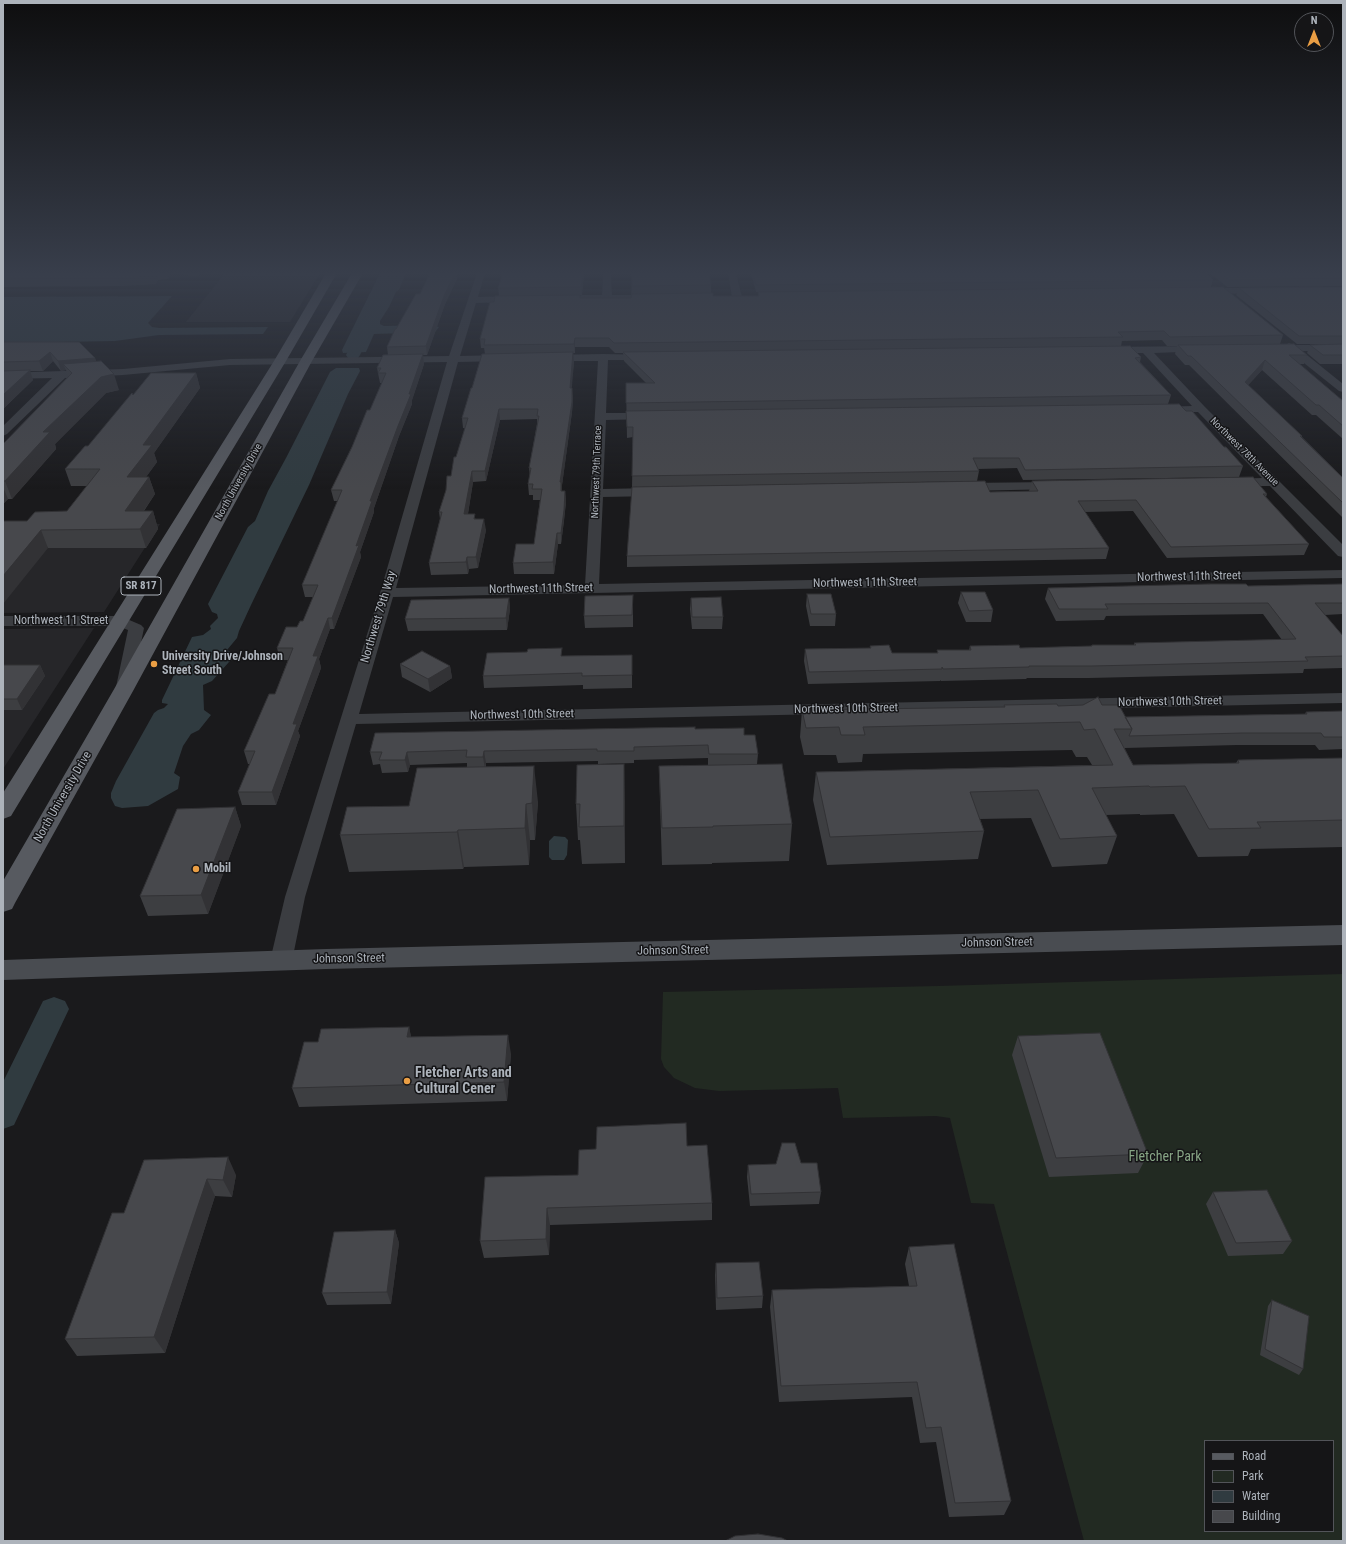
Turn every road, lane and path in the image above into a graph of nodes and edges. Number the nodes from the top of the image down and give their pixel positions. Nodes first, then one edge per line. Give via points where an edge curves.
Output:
1 (289, 345) edge
2 (315, 345) edge
3 (458, 345) edge
4 (1288, 345) edge
5 (1292, 348) junction
6 (1343, 348) edge
7 (1207, 349) edge
8 (1261, 349) edge
9 (1146, 350) junction
10 (1099, 351) edge
11 (603, 357) junction
12 (658, 357) edge
13 (517, 358) edge
14 (540, 358) edge
15 (454, 359) junction
16 (280, 361) junction
17 (306, 361) junction
18 (62, 375) junction
19 (3, 376) edge
20 (1343, 389) edge
21 (1201, 409) junction
22 (1145, 410) edge
23 (658, 416) edge
24 (600, 417) junction
25 (3, 432) edge
26 (1273, 482) junction
27 (1218, 483) edge
28 (1066, 485) edge
29 (955, 487) edge
30 (669, 492) edge
31 (597, 493) junction
32 (1343, 552) edge
33 (1343, 574) edge
34 (592, 588) junction
35 (387, 593) junction
36 (120, 621) junction
37 (3, 622) edge
38 (123, 691) junction
39 (1343, 698) edge
40 (348, 719) junction
41 (3, 812) edge
42 (3, 903) edge
43 (1343, 935) edge
44 (281, 961) junction
45 (3, 970) edge

1 - 16 main road, SR 817
2 - 17 main road, North University Drive / SR 817
3 - 15 street, Northwest 79th Way
4 - 5 street
5 - 6 street
5 - 8 street
5 - 20 street
7 - 9 street
9 - 10 street
9 - 21 street, Northwest 78th Avenue
11 - 12 street
11 - 14 street
11 - 24 street, Northwest 79th Terrace
13 - 15 street
15 - 17 street
15 - 35 street, Northwest 79th Way
16 - 17 street
16 - 18 street via 230,362
16 - 36 main road, SR 817
17 - 38 main road, North University Drive / SR 817
18 - 19 street
18 - 25 street
21 - 22 street
21 - 26 street, Northwest 78th Avenue
23 - 24 street
24 - 31 street, Northwest 79th Terrace
26 - 27 street
26 - 32 street, Northwest 78th Avenue
28 - 29 street
30 - 31 street
31 - 34 street, Northwest 79th Terrace
33 - 34 street, Northwest 11th Street
34 - 35 street, Northwest 11th Street
35 - 40 street, Northwest 79th Way
36 - 37 street, Northwest 11 Street
36 - 38 street, North University Drive via 136,628
36 - 41 main road, SR 817
38 - 42 main road, North University Drive / SR 817
39 - 40 street, Northwest 10th Street
40 - 44 street, Northwest 79th Way via 293,904
43 - 44 street, Johnson Street
44 - 45 street, Johnson Street

